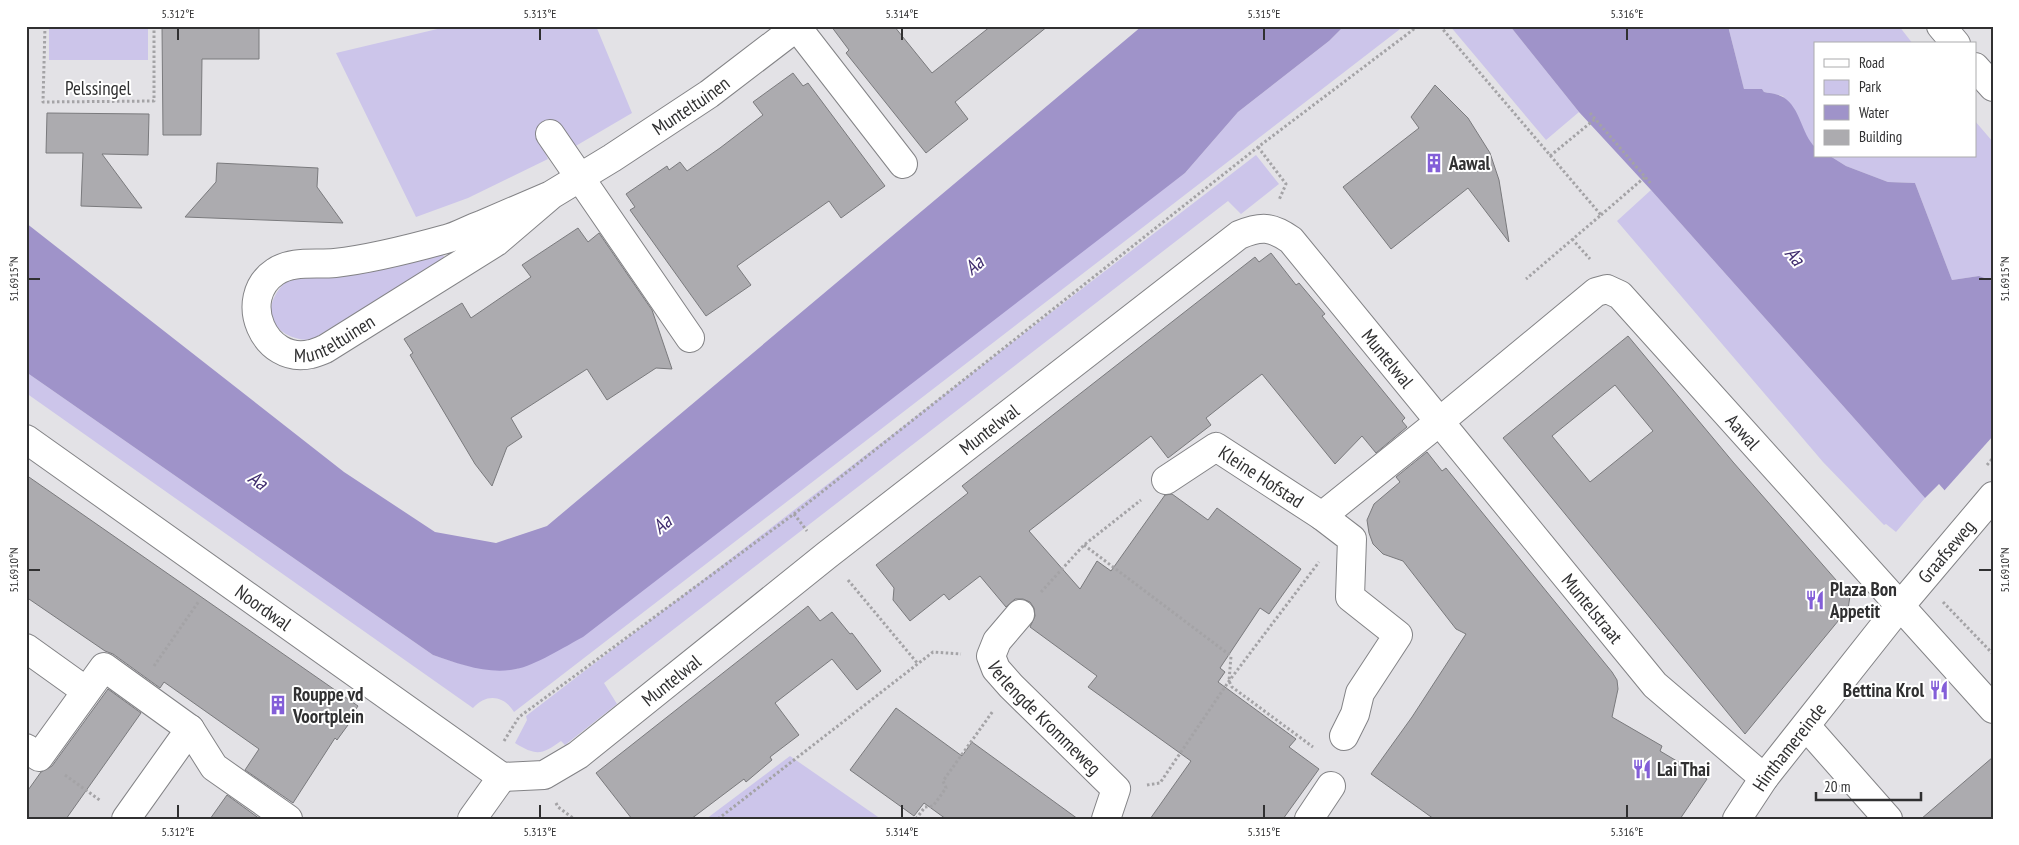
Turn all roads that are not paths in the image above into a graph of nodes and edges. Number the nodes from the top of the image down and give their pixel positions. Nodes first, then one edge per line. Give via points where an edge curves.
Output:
1 (1941, 26) edge
2 (797, 27) edge
3 (1954, 42) edge
4 (1976, 68) edge
5 (1993, 87) edge
6 (550, 134) dead end
7 (903, 164) dead end
8 (580, 177) junction
9 (551, 196) junction
10 (690, 338) dead end
11 (1439, 422) junction
12 (26, 439) edge
13 (1166, 480) road end
14 (1993, 496) edge
15 (1322, 516) junction
16 (1900, 606) junction
17 (1020, 614) road end
18 (26, 648) edge
19 (86, 691) junction
20 (1993, 708) edge
21 (1806, 726) junction
22 (190, 729) junction
23 (1344, 736) dead end
24 (33, 752) edge
25 (495, 772) junction
26 (1764, 778) junction
27 (1331, 786) dead end
28 (117, 812) edge
29 (288, 819) edge
30 (472, 819) edge
31 (1106, 819) edge
32 (1308, 819) edge
33 (1737, 819) edge
34 (1888, 819) edge

1 - 3 street
2 - 7 street, Munteltuinen
2 - 8 street, Munteltuinen via 709,94
4 - 5 street
6 - 8 street
8 - 9 street, Munteltuinen
8 - 10 street
9 - 9 street, Munteltuinen via 447,239 335,263 289,265 275,272 257,297 256,313 260,327 268,341 280,350 310,355 325,349 496,242
11 - 15 street, Kleine Hofstad
11 - 16 street, Aawal via 1596,292 1607,289 1620,294
11 - 25 street, Muntelwal via 1290,240 1268,228 1239,234 827,555 578,756 544,775
11 - 26 street, Muntelstraat via 1655,685
12 - 25 street, Noordwal
13 - 15 street, Kleine Hofstad via 1216,447
14 - 16 street, Graafseweg
15 - 23 street via 1352,539 1350,597 1398,635 1360,693 1355,714
16 - 20 street, Aawal
16 - 21 street, Hinthamereinde
17 - 31 street, Verlengde Krommeweg via 997,641 991,656 996,669 1116,789
18 - 19 street
19 - 22 street via 104,667
19 - 24 street
21 - 26 street, Hinthamereinde
21 - 34 street
22 - 28 street
22 - 29 street via 214,767
25 - 30 street
26 - 33 street, Hinthamereinde
27 - 32 street

